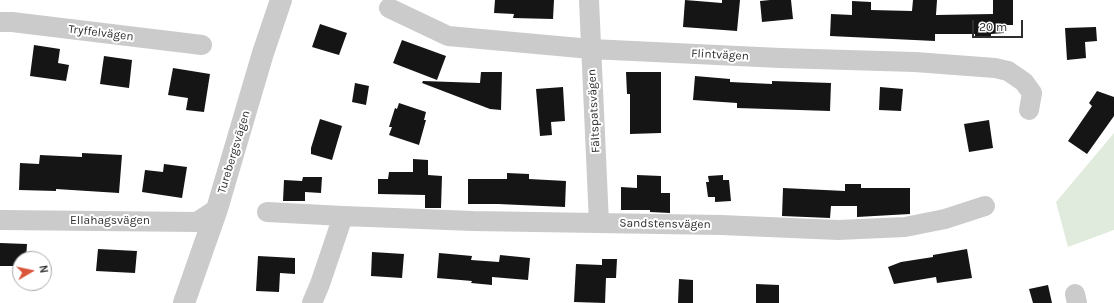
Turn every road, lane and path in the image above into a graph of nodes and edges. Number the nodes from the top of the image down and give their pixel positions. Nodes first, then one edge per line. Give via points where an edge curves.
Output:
1 (281, 0) edge
2 (589, 0) edge
3 (389, 8) dead end
4 (0, 22) edge
5 (202, 45) dead end
6 (591, 48) junction
7 (1029, 110) dead end
8 (985, 206) dead end
9 (217, 209) junction
10 (267, 212) dead end
11 (343, 216) junction
12 (0, 220) edge
13 (599, 223) junction
14 (184, 303) edge
15 (312, 303) edge

1 - 9 street, Turebergsvägen
2 - 6 street, Fältspatsvägen
3 - 6 street, Flintvägen via 448,36
4 - 5 street, Tryffelvägen
6 - 7 street, Flintvägen via 915,62 995,68 1008,71 1024,82 1032,93
6 - 13 street, Fältspatsvägen
8 - 13 street, Sandstensvägen via 945,219 905,227 838,230
9 - 12 street, Ellahagsvägen via 197,222
9 - 14 street, Turebergsvägen
10 - 11 street, Sandstensvägen
11 - 13 street, Sandstensvägen
11 - 15 street

